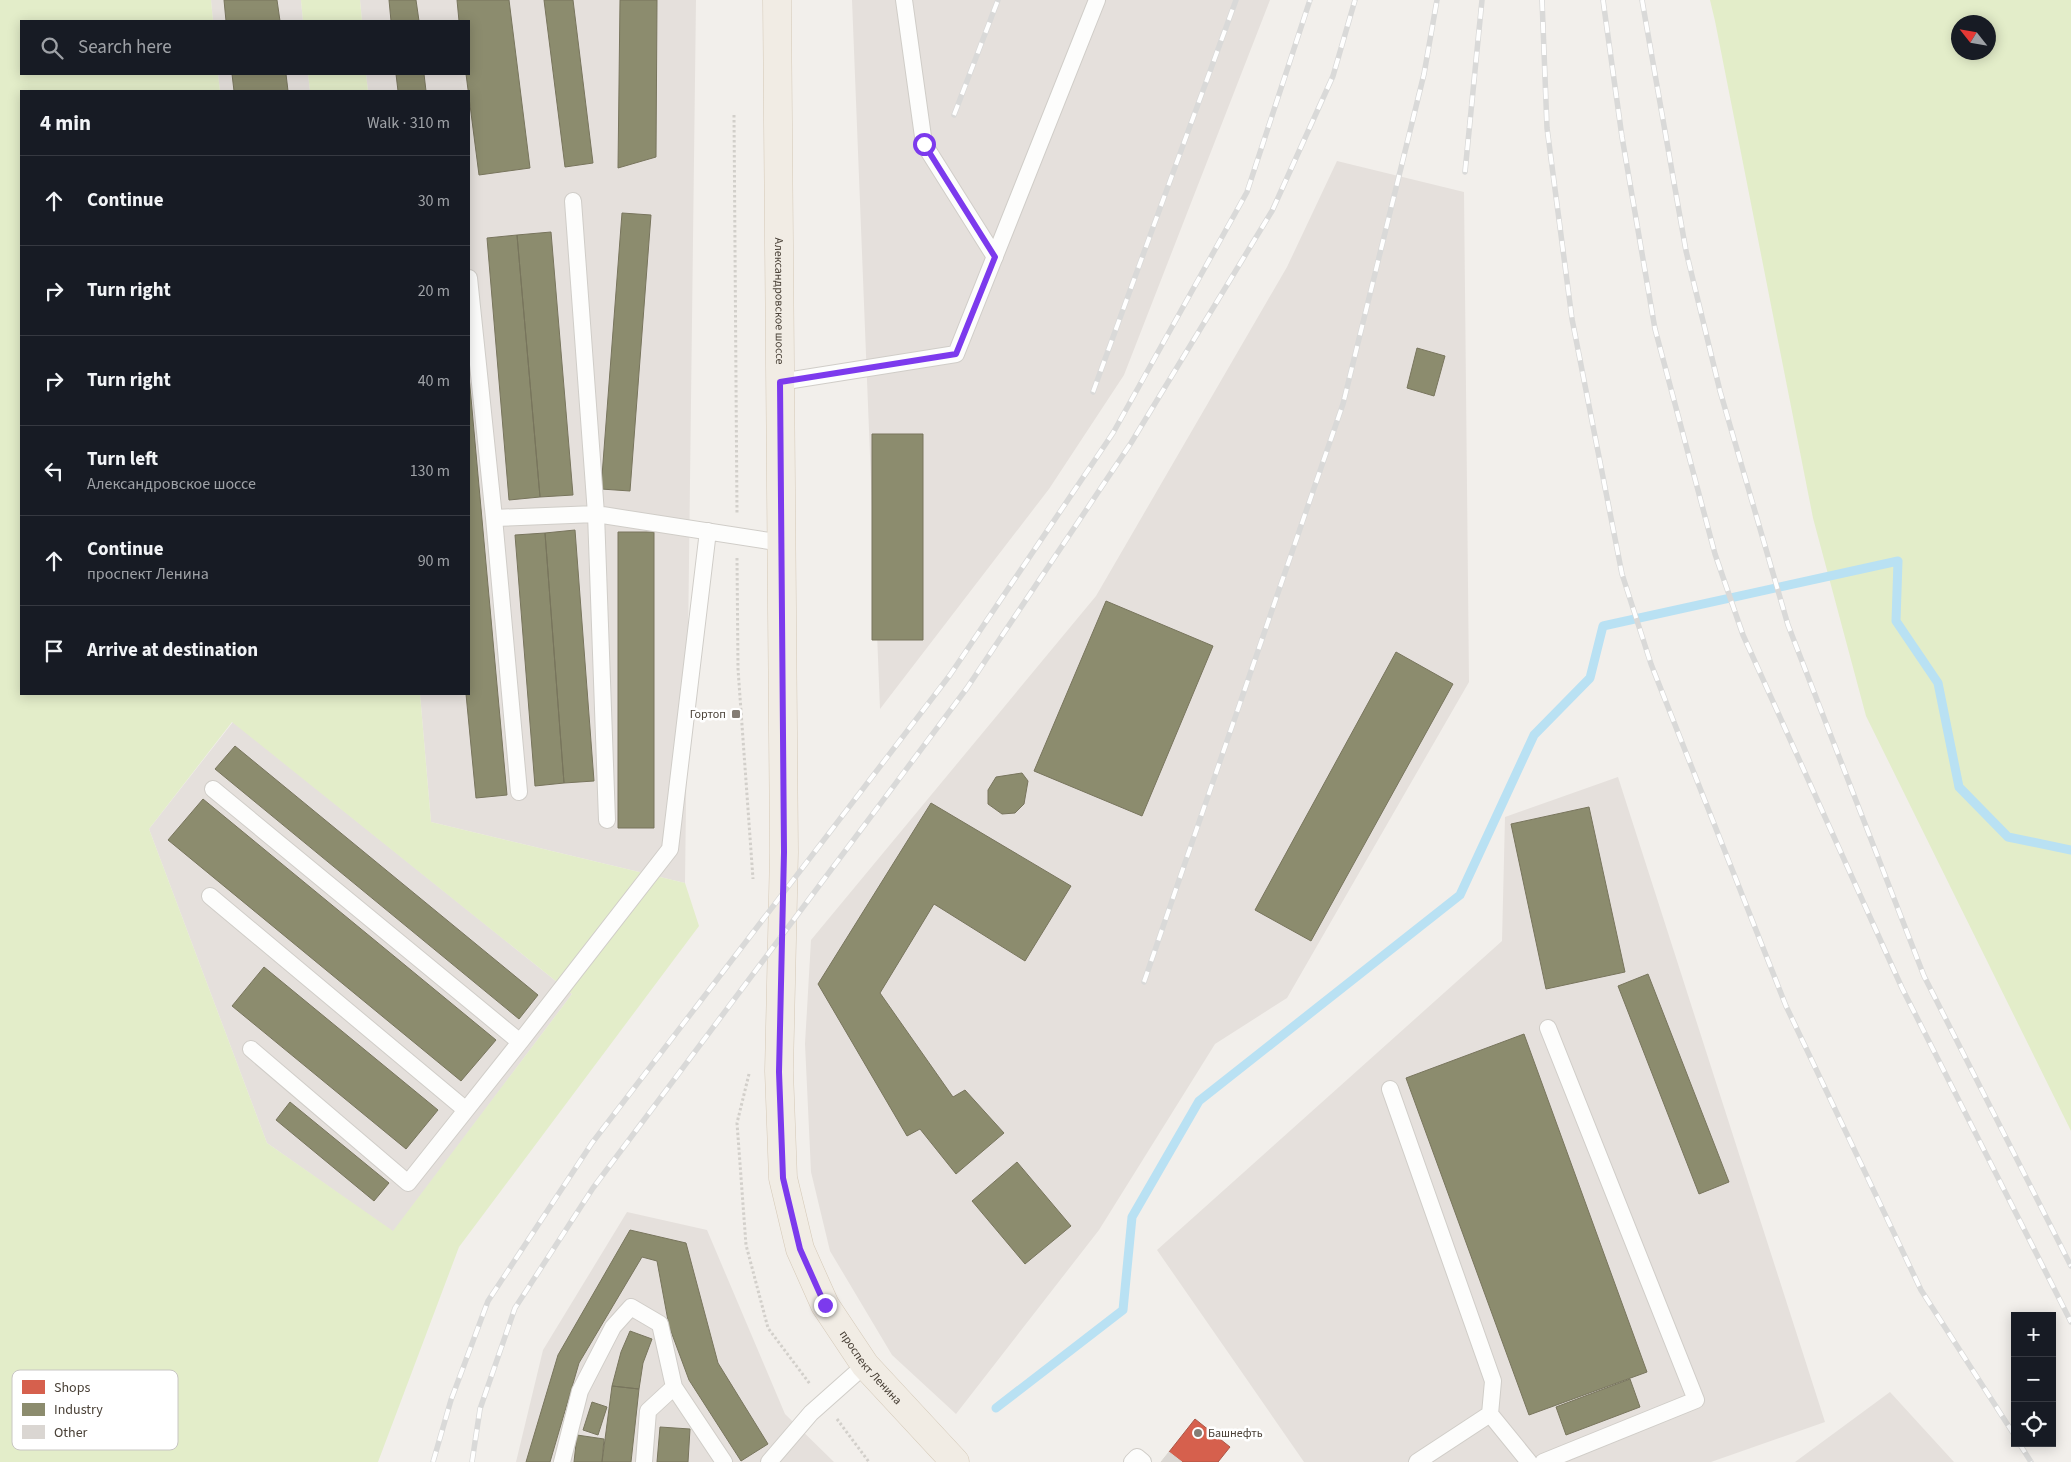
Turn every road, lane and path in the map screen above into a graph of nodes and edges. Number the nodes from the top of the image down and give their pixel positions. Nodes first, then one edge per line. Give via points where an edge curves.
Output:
1 (777, 0) edge
2 (904, 0) edge
3 (1097, 0) edge
4 (734, 115) dead end
5 (573, 201) dead end
6 (995, 257) junction
7 (470, 288) edge
8 (780, 382) junction
9 (596, 514) junction
10 (494, 518) junction
11 (708, 531) junction
12 (737, 536) junction
13 (782, 543) junction
14 (213, 789) dead end
15 (519, 792) dead end
16 (607, 820) dead end
17 (210, 896) dead end
18 (782, 934) joint
19 (1548, 1028) dead end
20 (520, 1042) junction
21 (251, 1049) dead end
22 (1390, 1088) dead end
23 (466, 1110) junction
24 (865, 1365) junction
25 (674, 1386) junction
26 (1490, 1414) junction
27 (562, 1462) edge
28 (644, 1462) edge
29 (724, 1462) edge
30 (769, 1462) edge
31 (955, 1462) edge
32 (1132, 1462) edge
33 (1143, 1462) edge
34 (1417, 1462) edge
35 (1529, 1462) edge
36 (1543, 1462) edge

1 - 8 main road, Александровское шоссе
2 - 6 lane via 924,144
3 - 6 lane
4 - 12 path
5 - 9 lane
6 - 8 lane via 956,354
7 - 10 lane
8 - 13 main road, Александровское шоссе
9 - 10 lane
9 - 11 lane
9 - 16 lane
10 - 15 lane
11 - 12 lane
11 - 20 lane via 670,849
12 - 13 lane
13 - 18 main road, Александровское шоссе
14 - 20 lane
17 - 23 lane
18 - 24 main road, проспект Ленина via 779,1072 783,1178 800,1249 825,1305
19 - 36 lane via 1696,1400
20 - 23 lane
21 - 23 lane via 408,1183
22 - 26 lane via 1493,1381
24 - 30 lane via 811,1413
24 - 31 main road, проспект Ленина
25 - 27 lane via 660,1324 631,1307 613,1327 580,1391
25 - 28 lane via 648,1411
25 - 29 lane
26 - 34 lane
26 - 35 lane
32 - 33 lane via 1137,1457

